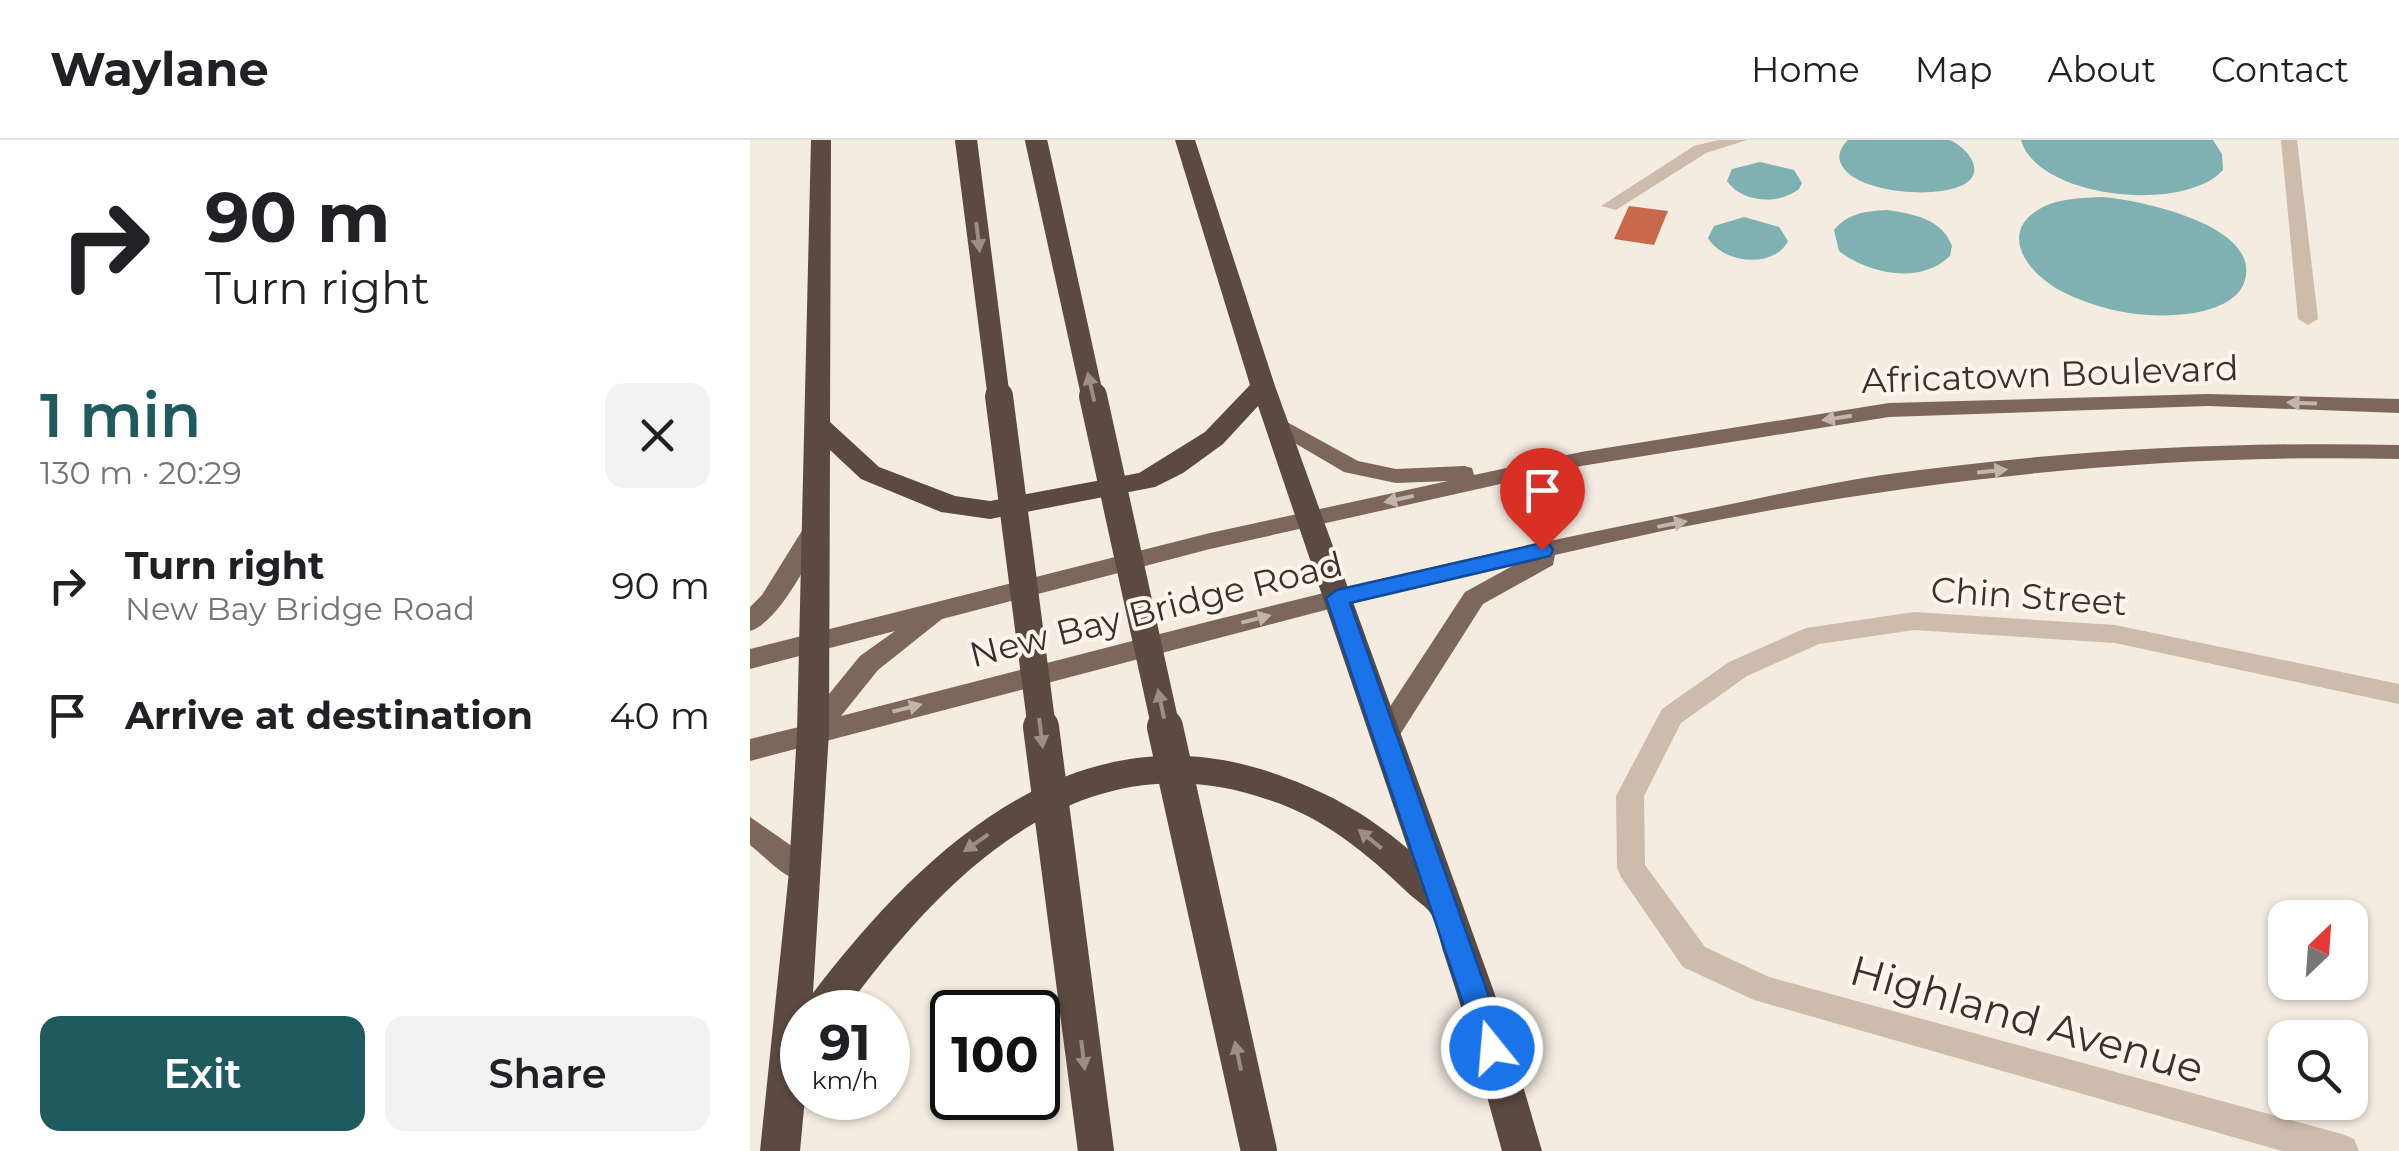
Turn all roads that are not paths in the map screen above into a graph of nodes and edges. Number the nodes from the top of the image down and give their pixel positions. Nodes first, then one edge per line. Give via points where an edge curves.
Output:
1 (966, 140) edge
2 (1036, 140) edge
3 (1185, 140) edge
4 (1739, 140) edge
5 (2289, 140) edge
6 (820, 142) edge
7 (1610, 206) dead end
8 (2308, 319) dead end
9 (1263, 386) junction
10 (2399, 406) edge
11 (816, 423) junction
12 (1276, 424) junction
13 (2399, 452) edge
14 (1529, 470) junction
15 (1310, 519) junction
16 (816, 527) junction
17 (1576, 542) junction
18 (1337, 598) junction
19 (937, 612) junction
20 (750, 622) edge
21 (814, 641) junction
22 (750, 658) edge
23 (2399, 694) edge
24 (813, 732) junction
25 (1385, 736) junction
26 (750, 750) edge
27 (750, 829) edge
28 (806, 872) junction
29 (1443, 904) junction
30 (1694, 957) joint
31 (799, 990) edge
32 (837, 990) edge
33 (785, 1120) edge
34 (780, 1151) edge
35 (1096, 1151) edge
36 (1259, 1151) edge
37 (1522, 1151) edge
38 (2342, 1151) edge

1 -> 35 highway, bridge
36 -> 2 highway, bridge
3 - 9 highway
4 - 7 street via 1700,149
5 - 8 street
6 - 11 highway
9 - 11 highway via 1214,438 1146,481 990,510 951,506 870,474
9 - 12 highway
10 -> 14 main road, Africatown Boulevard via 2208,400 1889,410
11 - 16 highway
12 - 14 main road via 1352,468 1373,472
12 - 15 highway
17 -> 13 main road via 1881,484 2052,464
14 -> 15 main road
15 - 18 highway
15 - 19 main road
16 - 20 main road via 771,601
16 - 21 highway
17 - 18 main road, New Bay Bridge Road
17 - 25 main road via 1474,598
24 -> 18 main road, New Bay Bridge Road
18 - 25 highway
19 - 21 main road
19 - 24 main road via 869,663
21 - 22 main road
21 - 24 highway
23 - 30 street, Chin Street via 2116,634 1914,621 1815,634 1738,669 1671,716 1630,796 1631,868
24 - 26 main road, New Bay Bridge Road
24 - 28 highway
25 - 29 highway
27 - 28 main road
28 - 31 highway
29 -> 32 highway via 1347,821 1312,800 1249,775 1199,766 1128,769 1064,791 962,852 902,910
29 - 37 highway
30 - 38 street, Highland Avenue via 1765,990
33 - 34 highway

